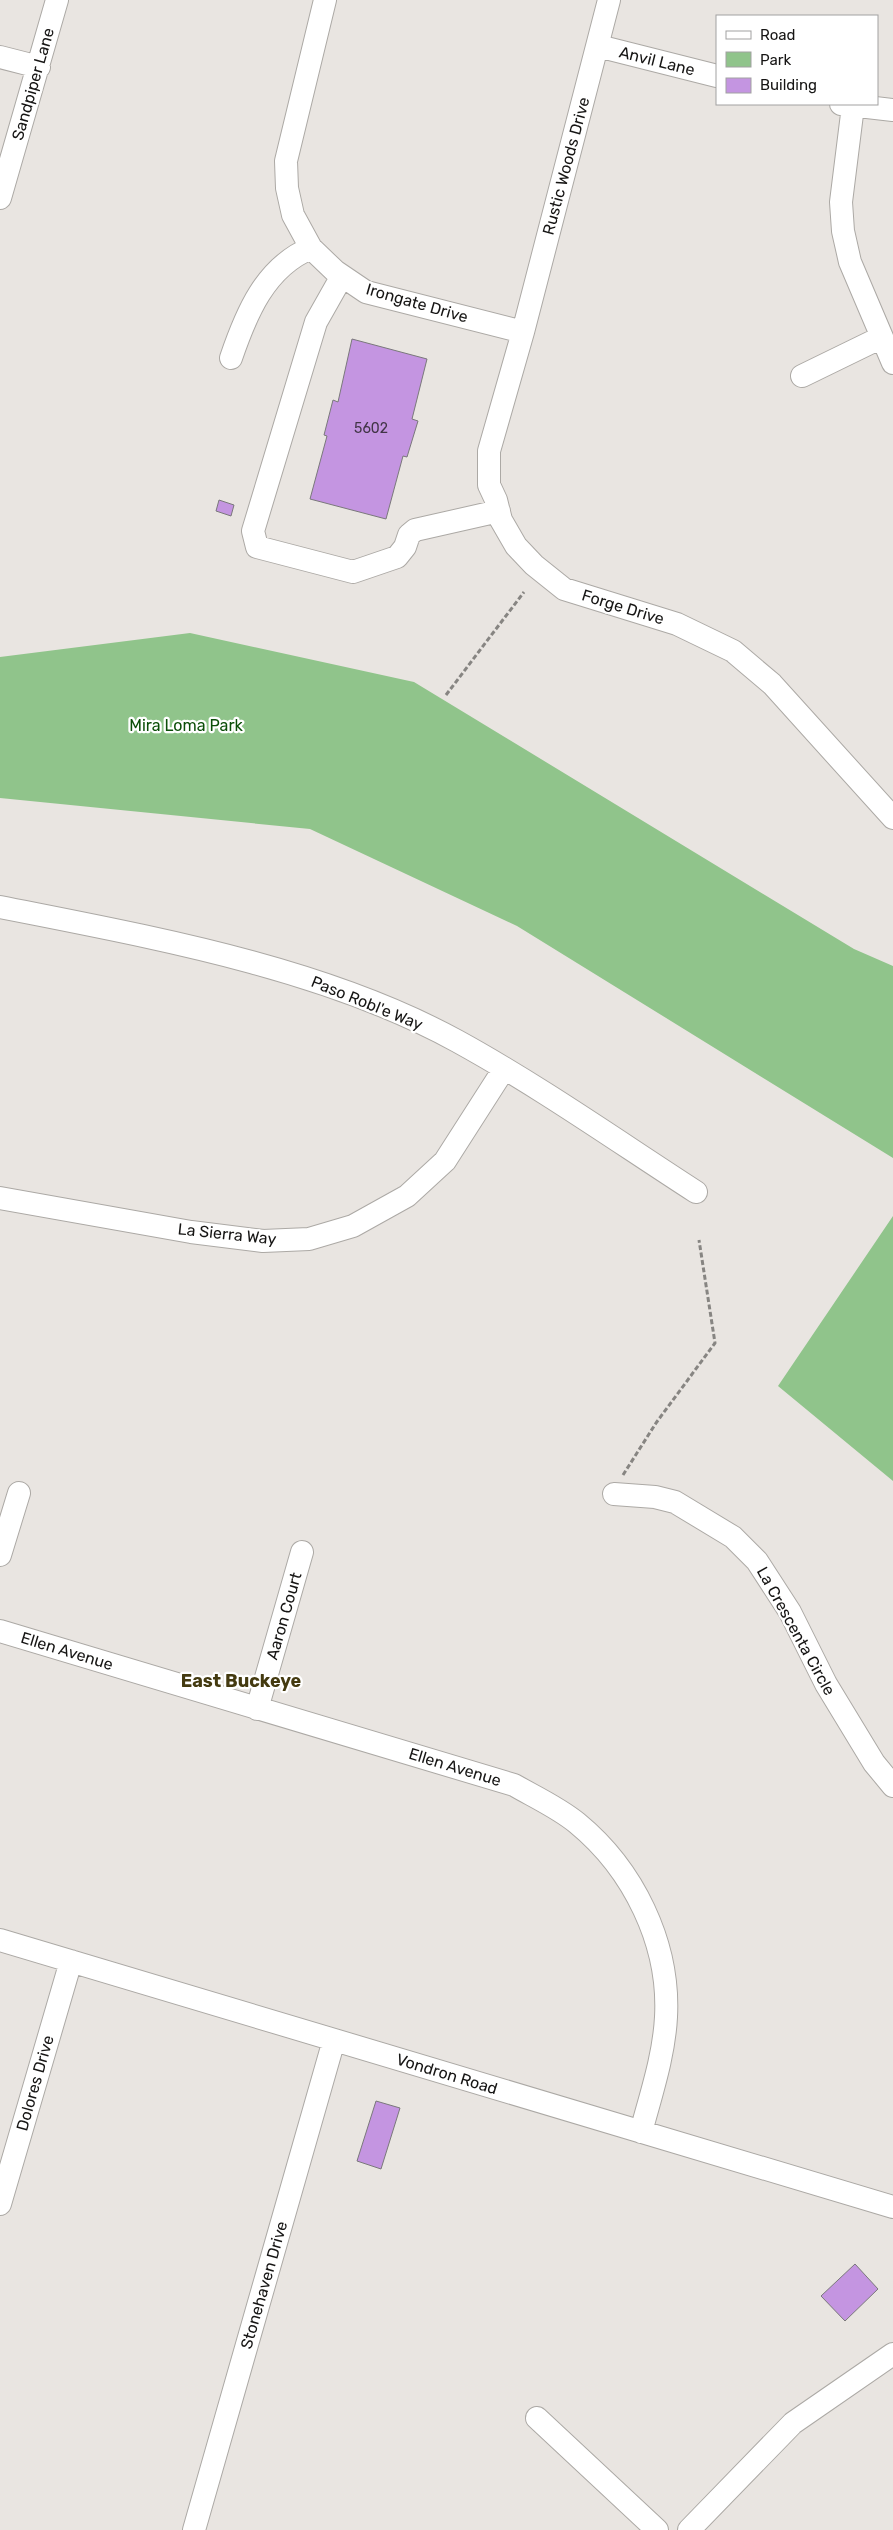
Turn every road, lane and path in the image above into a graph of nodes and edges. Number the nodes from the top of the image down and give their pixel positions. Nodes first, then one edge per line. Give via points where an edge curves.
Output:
1 (56, 0) edge
2 (325, 0) edge
3 (609, 0) edge
4 (598, 46) junction
5 (0, 57) edge
6 (39, 67) junction
7 (716, 76) edge
8 (847, 105) edge
9 (893, 110) edge
10 (0, 198) edge
11 (311, 248) junction
12 (342, 276) junction
13 (523, 332) junction
14 (882, 337) junction
15 (232, 358) dead end
16 (893, 363) edge
17 (802, 376) dead end
18 (499, 511) junction
19 (524, 592) dead end
20 (446, 695) dead end
21 (893, 818) edge
22 (0, 907) edge
23 (504, 1070) junction
24 (696, 1192) dead end
25 (0, 1198) edge
26 (699, 1240) dead end
27 (19, 1493) dead end
28 (614, 1494) joint
29 (302, 1552) dead end
30 (0, 1555) edge
31 (0, 1631) edge
32 (257, 1708) junction
33 (893, 1786) edge
34 (0, 1940) edge
35 (71, 1961) junction
36 (334, 2040) junction
37 (641, 2132) junction
38 (0, 2204) edge
39 (893, 2207) edge
40 (893, 2354) edge
41 (537, 2418) dead end
42 (194, 2530) edge
43 (657, 2530) edge
44 (689, 2530) edge

1 - 6 street, Sandpiper Lane
2 - 11 street, Irongate Drive via 286,161 293,215
3 - 4 street, Rustic Woods Drive
4 - 7 street, Anvil Lane
4 - 13 street, Rustic Woods Drive
5 - 6 street
6 - 10 street, Sandpiper Lane
8 - 9 street
8 - 14 street via 841,202 844,231 850,262
11 - 12 street, Irongate Drive
11 - 15 street via 290,260 260,291 246,316
12 - 13 street, Irongate Drive via 366,292
12 - 18 street via 316,322 254,531 257,547 353,572 397,557 415,530
13 - 18 street, Forge Drive via 488,451 489,485
14 - 16 street
14 - 17 street
18 - 21 street, Forge Drive via 516,546 564,589 677,624 732,651 772,684
19 - 20 path
22 - 23 street, Paso Robl'e Way via 179,944 292,974 377,1004 456,1040
23 - 24 street, Paso Robl'e Way
23 - 25 street, La Sierra Way via 445,1161 407,1196 353,1226 309,1239 263,1241 191,1232
26 - 28 path via 715,1342 630,1462
27 - 30 street
28 - 33 street, La Crescenta Circle via 675,1502 733,1536 757,1561 790,1612 826,1684 874,1763
29 - 32 street, Aaron Court
31 - 32 street, Ellen Avenue
32 - 37 street, Ellen Avenue via 514,1785 575,1821 600,1844 644,1907 656,1939 666,1995 661,2055
34 - 35 street, Vondron Road
35 - 36 street, Vondron Road
35 - 38 street, Dolores Drive
36 - 37 street, Vondron Road
36 - 42 street, Stonehaven Drive
37 - 39 street, Vondron Road
40 - 44 street via 793,2423
41 - 43 street

